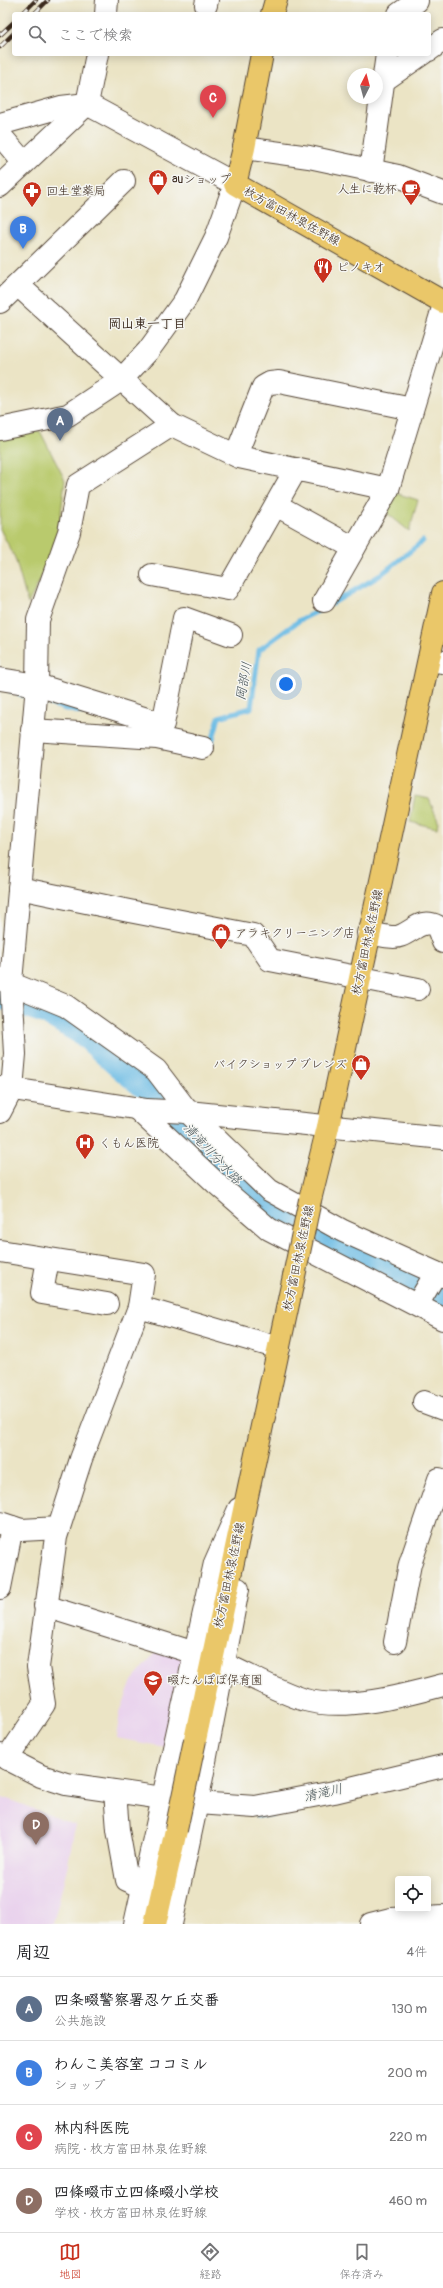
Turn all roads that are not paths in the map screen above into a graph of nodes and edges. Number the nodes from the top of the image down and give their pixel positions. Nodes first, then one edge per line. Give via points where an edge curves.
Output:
1 (107, 0) edge
2 (276, 0) edge
3 (417, 1) dead end
4 (106, 12) edge
5 (273, 12) edge
6 (402, 12) edge
7 (443, 40) edge
8 (431, 49) edge
9 (97, 56) edge
10 (262, 56) edge
11 (387, 56) edge
12 (419, 56) edge
13 (383, 81) joint
14 (87, 104) junction
15 (380, 104) edge
16 (0, 124) edge
17 (0, 135) edge
18 (244, 148) junction
19 (24, 163) junction
20 (371, 171) junction
21 (124, 181) dead end
22 (235, 184) junction
23 (0, 186) edge
24 (443, 193) edge
25 (19, 286) junction
26 (0, 302) edge
27 (443, 302) edge
28 (443, 308) edge
29 (121, 380) junction
30 (412, 409) junction
31 (172, 425) junction
32 (0, 430) edge
33 (236, 455) junction
34 (296, 469) junction
35 (388, 489) junction
36 (276, 505) junction
37 (354, 548) junction
38 (152, 575) dead end
39 (443, 593) edge
40 (324, 601) dead end
41 (231, 635) dead end
42 (436, 661) edge
43 (0, 679) edge
44 (36, 694) junction
45 (32, 730) junction
46 (203, 748) dead end
47 (19, 888) junction
48 (368, 933) junction
49 (443, 942) edge
50 (358, 979) junction
51 (5, 981) edge
52 (418, 989) dead end
53 (6, 1088) edge
54 (142, 1109) junction
55 (0, 1112) edge
56 (188, 1112) junction
57 (328, 1127) junction
58 (443, 1138) edge
59 (0, 1251) edge
60 (48, 1259) junction
61 (430, 1286) edge
62 (107, 1304) dead end
63 (139, 1307) junction
64 (443, 1319) edge
65 (279, 1348) junction
66 (443, 1481) edge
67 (246, 1495) junction
68 (6, 1525) edge
69 (59, 1528) junction
70 (0, 1588) edge
71 (45, 1606) junction
72 (395, 1642) dead end
73 (195, 1653) junction
74 (224, 1664) junction
75 (443, 1685) edge
76 (4, 1757) edge
77 (443, 1766) edge
78 (115, 1792) junction
79 (162, 1798) junction
80 (197, 1803) junction
81 (143, 1887) junction
82 (443, 1916) edge
83 (135, 1924) edge
84 (155, 1924) edge
85 (171, 1924) edge
86 (371, 1924) edge

1 - 4 street
2 - 5 main road
3 - 6 street
7 - 8 street
9 - 14 street
10 - 18 main road, 枚方富田林泉佐野線
11 - 13 street
12 - 13 street
14 - 16 street via 61,107
14 - 19 street
14 - 22 street
15 - 20 street
17 - 19 street
18 - 20 street via 309,157
18 - 22 main road, 枚方富田林泉佐野線
19 - 23 street
20 - 24 street via 398,176
21 - 25 street
22 - 27 main road, 枚方富田林泉佐野線
22 - 29 street via 216,237 185,300 148,351
25 - 26 street
25 - 29 street
28 - 30 street
29 - 31 street
29 - 32 street via 68,415
30 - 33 street via 279,382 270,383 263,387
30 - 35 street
31 - 33 street
31 - 44 street via 78,485 69,532 38,620
33 - 34 street
34 - 35 street
34 - 36 street
35 - 37 street
36 - 37 street
36 - 38 street via 228,589
37 - 40 street
39 - 42 main road, 枚方富田林泉佐野線
41 - 44 street via 184,618 163,724
42 - 48 main road, 枚方富田林泉佐野線
43 - 44 street
44 - 45 street
45 - 46 street via 157,738
45 - 47 street
47 - 50 street via 253,935 270,960
47 - 51 street
48 - 49 street via 399,937 421,923 431,923 437,926
48 - 50 main road, 枚方富田林泉佐野線
50 - 52 street
50 - 57 main road, 枚方富田林泉佐野線
51 - 53 street via 13,1007 15,1054
51 - 56 street via 66,1006 156,1070
53 - 54 street
53 - 55 street
54 - 56 street
54 - 61 street via 216,1184 269,1229
56 - 57 street
56 - 61 street via 269,1190 343,1231
57 - 58 street
57 - 65 main road, 枚方富田林泉佐野線, bridge
59 - 60 street
60 - 62 street via 42,1293
60 - 63 street via 144,1274
61 - 64 street
63 - 65 street
63 - 69 street via 81,1459
65 - 67 main road, 枚方富田林泉佐野線
66 - 72 street via 438,1479 410,1564
67 - 73 street via 215,1563
67 - 74 street via 241,1572
67 - 84 main road, 枚方富田林泉佐野線, bridge
68 - 69 street via 21,1530
68 - 70 street
69 - 71 street
71 - 73 street
71 - 76 street via 38,1667 44,1704
73 - 79 street
74 - 75 street via 304,1700 326,1704 383,1700
74 - 80 street
76 - 78 street via 41,1776 66,1784
77 - 80 street via 334,1792 255,1807
78 - 79 street
78 - 81 street via 118,1830 127,1880
79 - 80 street
79 - 81 street
80 - 85 street
81 - 83 street
82 - 86 street via 391,1919

